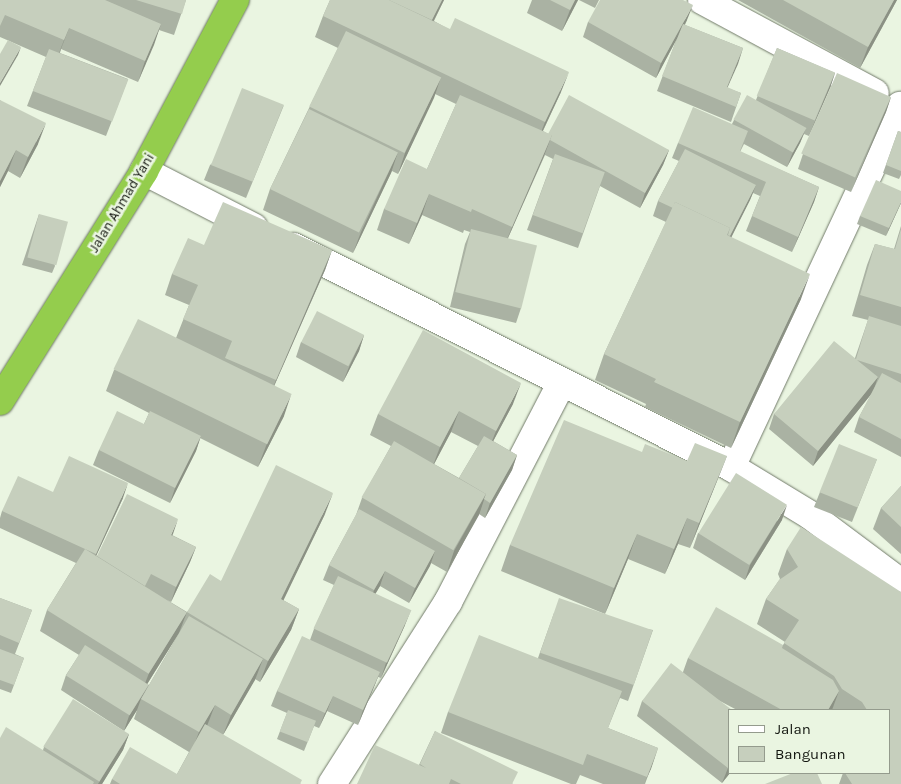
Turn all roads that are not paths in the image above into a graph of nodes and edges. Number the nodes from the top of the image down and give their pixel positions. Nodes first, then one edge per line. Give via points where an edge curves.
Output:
1 (235, 0) edge
2 (702, 0) edge
3 (901, 107) edge
4 (144, 170) junction
5 (561, 384) junction
6 (0, 401) edge
7 (731, 467) junction
8 (901, 583) edge
9 (332, 784) edge

1 - 4 highway, Jalan Ahmad Yani
2 - 3 street
3 - 7 street
4 - 5 street
4 - 6 highway, Jalan Ahmad Yani
5 - 7 street
5 - 9 street via 448,602
7 - 8 street via 810,515

